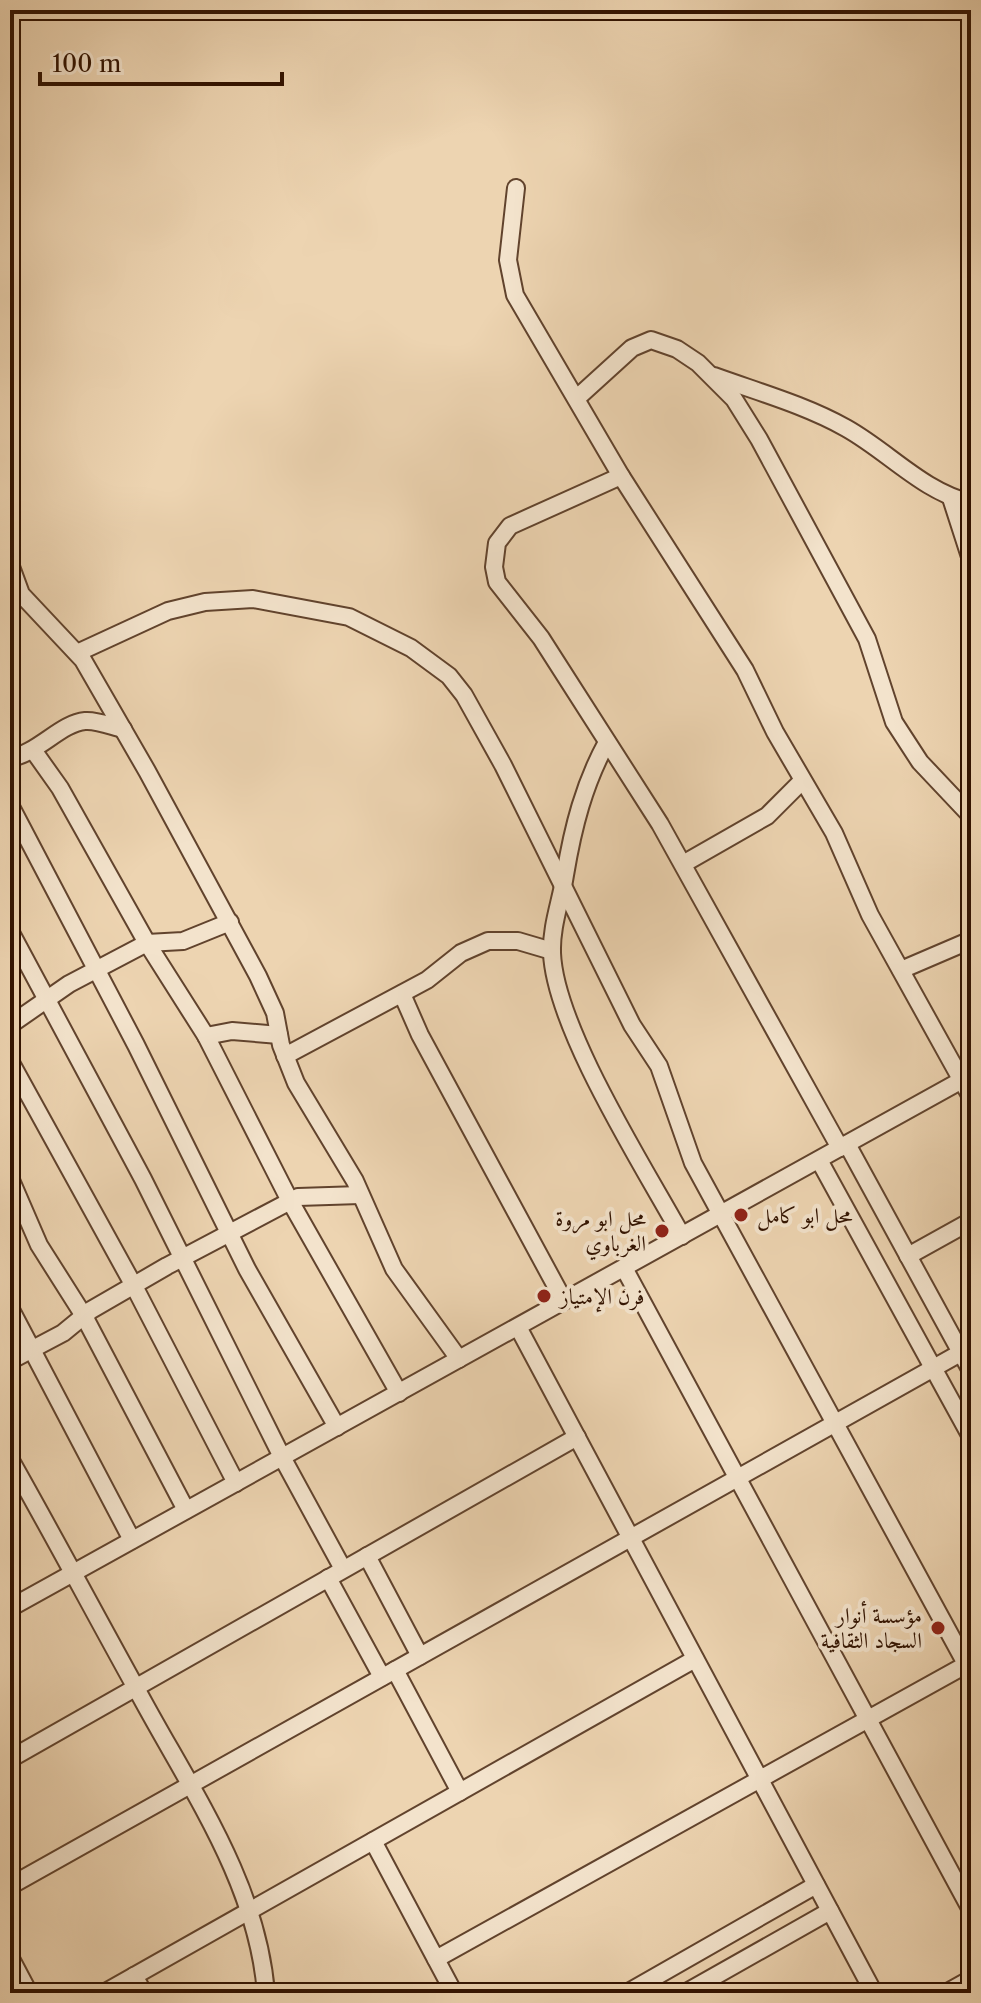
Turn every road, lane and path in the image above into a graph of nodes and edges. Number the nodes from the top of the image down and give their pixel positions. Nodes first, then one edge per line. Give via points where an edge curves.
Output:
1 (516, 188) dead end
2 (713, 375) junction
3 (577, 398) junction
4 (621, 476) junction
5 (951, 498) junction
6 (971, 503) edge
7 (971, 560) edge
8 (10, 564) edge
9 (77, 653) junction
10 (123, 729) junction
11 (607, 742) junction
12 (33, 750) junction
13 (10, 758) edge
14 (802, 781) junction
15 (10, 805) edge
16 (971, 816) edge
17 (683, 864) junction
18 (563, 887) junction
19 (230, 922) junction
20 (10, 931) edge
21 (971, 940) edge
22 (147, 943) junction
23 (552, 951) junction
24 (94, 970) junction
25 (901, 970) junction
26 (402, 994) junction
27 (45, 1001) junction
28 (10, 1025) edge
29 (279, 1035) junction
30 (206, 1036) junction
31 (285, 1056) junction
32 (10, 1061) edge
33 (967, 1078) edge
34 (971, 1097) edge
35 (844, 1146) junction
36 (819, 1160) junction
37 (10, 1178) edge
38 (360, 1195) junction
39 (290, 1201) junction
40 (722, 1214) junction
41 (971, 1221) edge
42 (230, 1233) junction
43 (682, 1236) junction
44 (908, 1256) junction
45 (184, 1257) junction
46 (624, 1268) junction
47 (134, 1286) junction
48 (564, 1301) junction
49 (10, 1308) edge
50 (84, 1316) junction
51 (518, 1327) junction
52 (31, 1350) junction
53 (966, 1350) edge
54 (459, 1359) junction
55 (10, 1361) edge
56 (933, 1368) junction
57 (971, 1371) edge
58 (399, 1393) junction
59 (836, 1423) junction
60 (337, 1427) junction
61 (577, 1437) junction
62 (971, 1437) edge
63 (282, 1457) junction
64 (10, 1459) edge
65 (738, 1478) junction
66 (236, 1483) junction
67 (186, 1510) junction
68 (631, 1538) junction
69 (132, 1540) junction
70 (367, 1556) junction
71 (75, 1571) junction
72 (336, 1574) junction
73 (11, 1604) edge
74 (420, 1656) junction
75 (695, 1659) junction
76 (969, 1667) edge
77 (388, 1674) junction
78 (135, 1688) junction
79 (869, 1720) junction
80 (10, 1759) edge
81 (760, 1780) junction
82 (190, 1785) junction
83 (460, 1792) junction
84 (373, 1841) junction
85 (816, 1885) junction
86 (10, 1886) edge
87 (971, 1910) edge
88 (249, 1911) junction
89 (830, 1911) junction
90 (10, 1957) edge
91 (436, 1959) junction
92 (134, 1976) junction
93 (971, 1979) edge
94 (29, 1993) edge
95 (104, 1993) edge
96 (144, 1993) edge
97 (266, 1993) edge
98 (454, 1993) edge
99 (627, 1993) edge
100 (685, 1993) edge
101 (874, 1993) edge
102 (946, 1993) edge

1 - 3 street via 509,275 515,295
2 - 3 street via 677,349 651,340 632,348
2 - 5 street via 826,417
2 - 16 street via 759,439 852,608 867,639 883,698 906,743
3 - 4 street
4 - 11 street via 510,526 497,543 494,567 504,594 541,638
4 - 14 street via 724,634
5 - 6 street
5 - 7 street
8 - 9 street via 21,594
9 - 10 street
9 - 18 street via 168,611 232,599 349,617 384,633 431,661 464,695
10 - 12 street via 75,723
10 - 19 street
11 - 17 street
11 - 18 street via 586,782
12 - 13 street
12 - 22 street
14 - 17 street via 767,816
14 - 25 street via 834,833
15 - 24 street
17 - 35 street
18 - 23 street
18 - 40 street via 632,1025 659,1066 693,1163
19 - 22 street via 183,941
19 - 29 street via 269,1001
20 - 27 street
21 - 25 street
22 - 24 street
22 - 30 street
23 - 26 street via 518,941 488,941
23 - 43 street via 557,981 588,1064
24 - 27 street
24 - 42 street
25 - 33 street
26 - 31 street
26 - 48 street
27 - 28 street
27 - 45 street
29 - 30 street via 232,1031
29 - 31 street
30 - 39 street
31 - 38 street
32 - 47 street
33 - 34 street
33 - 35 street
35 - 36 street
35 - 44 street
36 - 40 street
36 - 56 street
37 - 50 street via 39,1245
38 - 39 street via 318,1193
38 - 54 street via 394,1269
39 - 42 street
39 - 58 street
40 - 43 street
40 - 59 street
41 - 44 street
42 - 45 street
42 - 60 street
43 - 46 street
44 - 53 street
45 - 47 street
45 - 63 street
46 - 48 street
46 - 65 street
47 - 50 street
47 - 66 street
48 - 51 street
49 - 52 street
50 - 52 street
50 - 67 street
51 - 54 street
51 - 61 street
52 - 55 street
52 - 69 street
53 - 56 street
53 - 57 street
54 - 58 street
56 - 59 street
56 - 62 street
58 - 60 street
59 - 65 street
59 - 76 street
60 - 63 street
61 - 68 street
61 - 70 street
63 - 66 street
63 - 72 street
64 - 71 street
65 - 68 street
65 - 79 street
66 - 67 street
67 - 69 street
68 - 74 street
68 - 75 street
69 - 71 street
70 - 72 street
70 - 74 street
71 - 73 street
71 - 78 street
72 - 77 street
72 - 78 street
74 - 77 street
75 - 81 street
75 - 83 street
76 - 79 street
77 - 82 street
77 - 83 street
78 - 80 street
78 - 82 street
79 - 81 street
79 - 87 street
81 - 85 street
81 - 91 street
82 - 86 street
82 - 88 street via 235,1870
83 - 84 street
84 - 88 street
84 - 91 street
85 - 89 street
85 - 99 street
88 - 92 street
88 - 97 street
89 - 100 street
89 - 101 street
90 - 94 street
91 - 98 street
92 - 95 street
92 - 96 street
93 - 102 street

